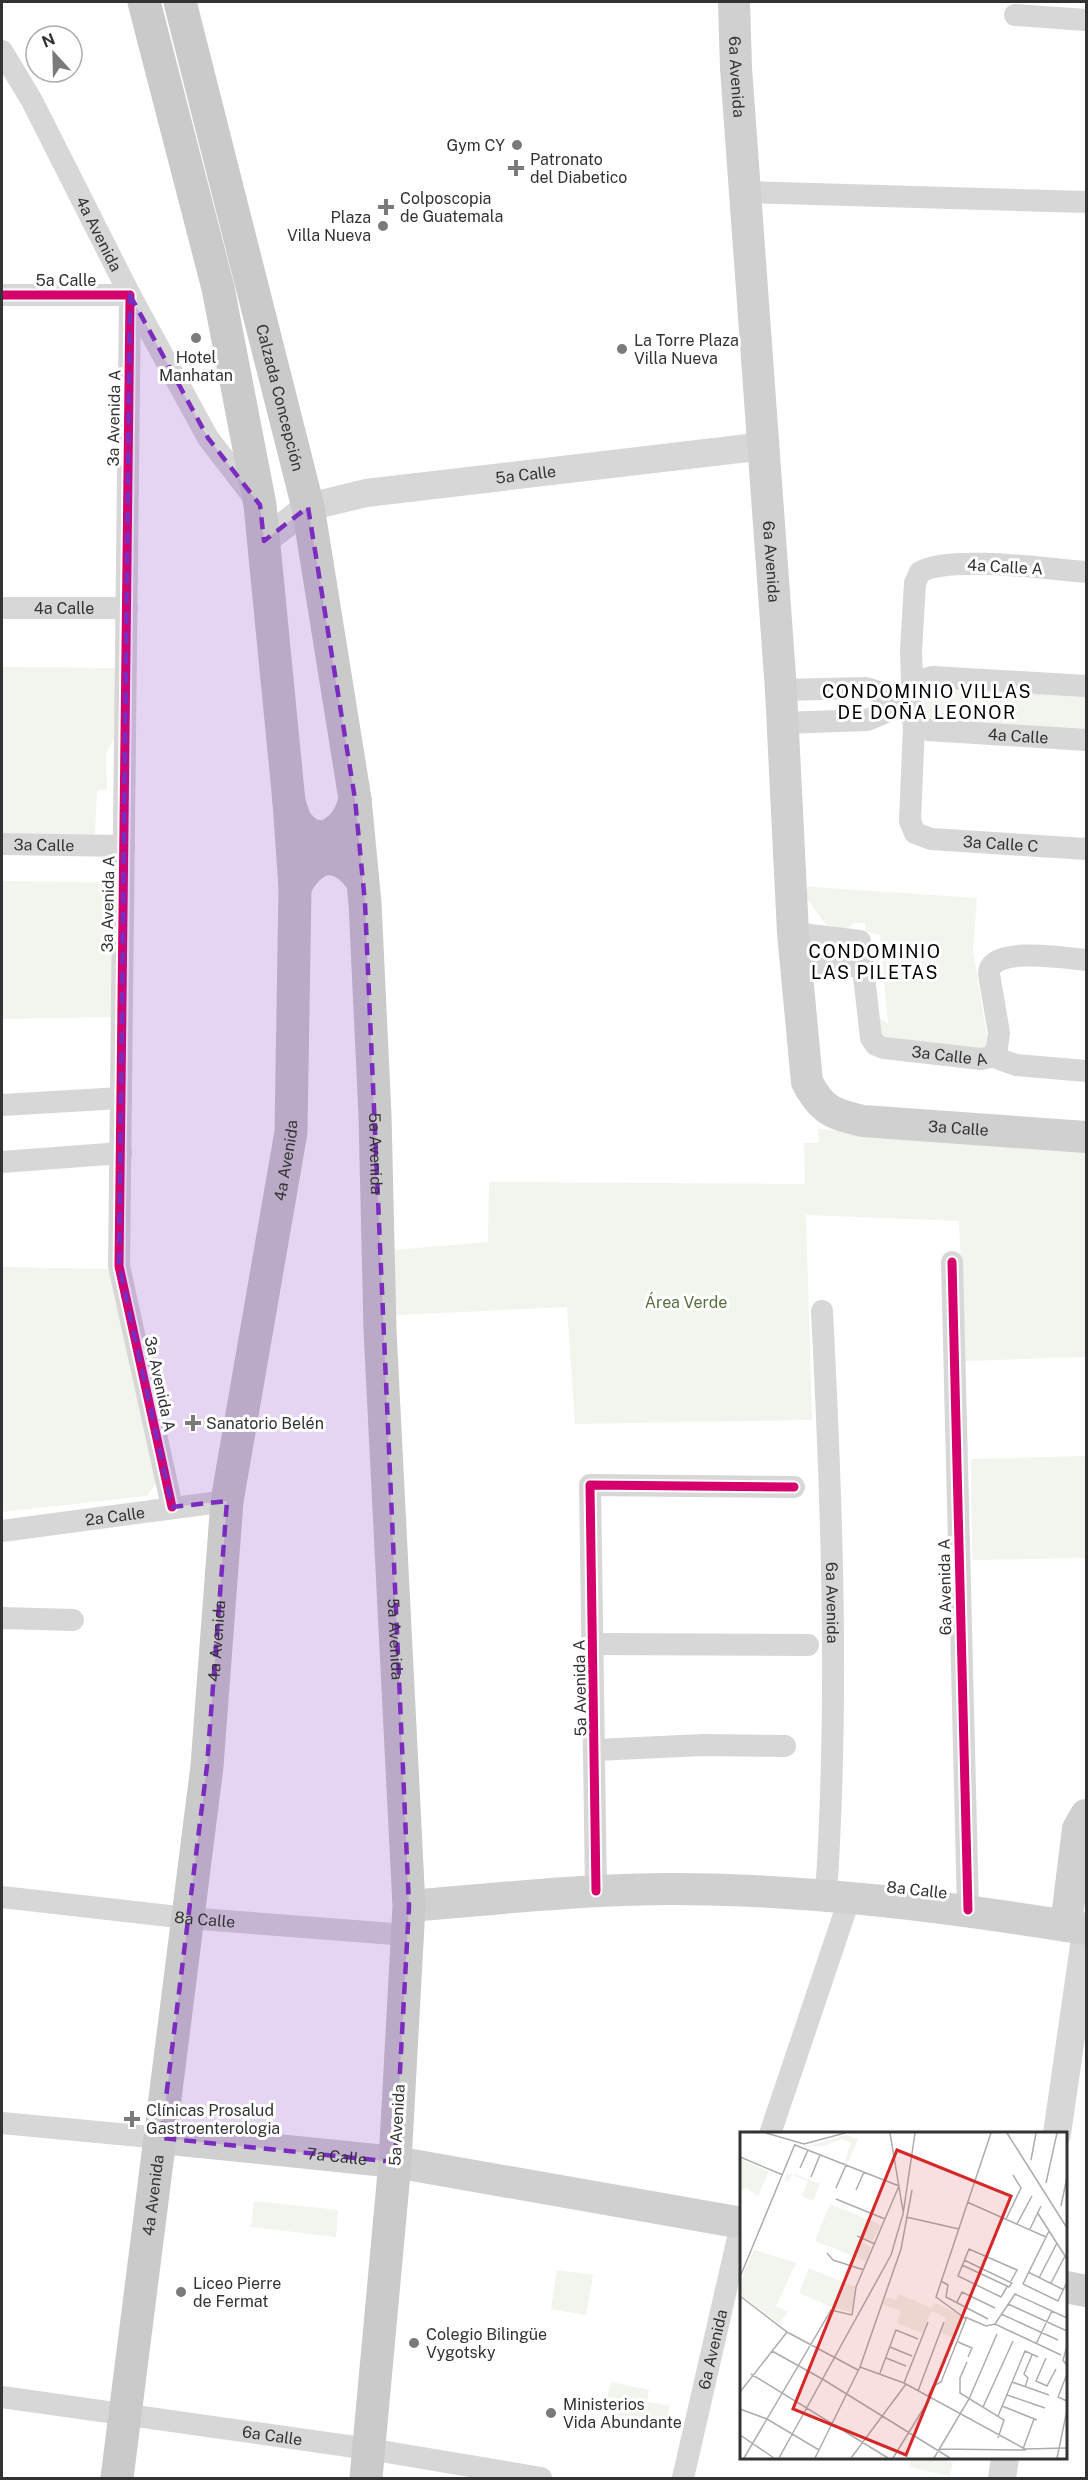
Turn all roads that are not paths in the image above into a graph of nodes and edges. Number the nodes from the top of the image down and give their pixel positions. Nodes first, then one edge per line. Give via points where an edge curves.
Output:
1 (144, 2) edge
2 (180, 2) edge
3 (734, 2) edge
4 (1015, 15) dead end
5 (1086, 20) edge
6 (2, 51) edge
7 (746, 192) junction
8 (1086, 202) edge
9 (2, 295) edge
10 (130, 295) junction
11 (765, 446) junction
12 (260, 505) junction
13 (308, 507) junction
14 (264, 541) junction
15 (1086, 572) edge
16 (2, 608) edge
17 (127, 608) junction
18 (1086, 686) edge
19 (781, 690) junction
20 (911, 695) junction
21 (783, 723) junction
22 (914, 726) junction
23 (1086, 740) edge
24 (355, 799) junction
25 (289, 802) junction
26 (2, 844) edge
27 (124, 846) junction
28 (1086, 849) edge
29 (361, 879) junction
30 (295, 887) junction
31 (794, 947) junction
32 (1086, 960) edge
33 (864, 967) junction
34 (997, 1050) junction
35 (1086, 1071) edge
36 (122, 1098) junction
37 (2, 1105) edge
38 (832, 1112) joint
39 (1086, 1137) edge
40 (121, 1153) junction
41 (2, 1162) edge
42 (952, 1262) dead end
43 (822, 1311) dead end
44 (794, 1487) dead end
45 (227, 1501) junction
46 (172, 1507) junction
47 (2, 1531) edge
48 (2, 1618) edge
49 (73, 1620) dead end
50 (594, 1644) junction
51 (808, 1645) dead end
52 (785, 1746) dead end
53 (596, 1750) junction
54 (1086, 1815) edge
55 (596, 1891) junction
56 (838, 1896) junction
57 (2, 1897) edge
58 (968, 1910) junction
59 (188, 1918) junction
60 (408, 1920) junction
61 (1080, 1929) edge
62 (2, 2123) edge
63 (770, 2132) edge
64 (1057, 2132) edge
65 (161, 2138) junction
66 (395, 2162) junction
67 (740, 2222) edge
68 (740, 2226) edge
69 (1067, 2287) edge
70 (1086, 2291) edge
71 (2, 2397) edge
72 (125, 2413) junction
73 (1005, 2459) edge
74 (367, 2464) edge
75 (117, 2478) edge
76 (541, 2478) edge
77 (683, 2478) edge
78 (1002, 2478) edge

1 - 12 main road via 218,288
2 - 13 main road, Calzada Concepción
3 - 7 main road, 6a Avenida
4 - 5 street
6 - 10 street, 4a Avenida via 32,101
7 - 8 street
7 - 11 main road, 6a Avenida
9 - 10 street, 5a Calle
10 - 12 street, 4a Avenida via 208,438
10 - 17 street, 3a Avenida A
11 - 13 street, 5a Calle via 366,493
11 - 19 main road, 6a Avenida
12 - 14 main road
13 - 14 street, 5a Calle
13 - 24 main road, Calzada Concepción
14 - 25 main road
15 - 20 street, 4a Calle A via 962,565 924,570 915,583
16 - 17 street, 4a Calle
17 - 27 street, 3a Avenida A
18 - 20 street via 933,677 921,680
19 - 20 street via 866,688
19 - 21 main road, 6a Avenida
20 - 21 street via 867,720
20 - 22 street
21 - 31 main road, 6a Avenida
22 - 23 street, 4a Calle
22 - 28 street, 3a Calle C via 910,821 915,833 931,839
24 - 25 main road via 347,823 330,835 319,836 300,827
24 - 29 main road, 5a Avenida
25 - 30 main road, 4a Avenida
26 - 27 street, 3a Calle
27 - 36 street, 3a Avenida A
29 - 30 main road via 348,864 330,858 312,865
29 - 60 main road, 5a Avenida via 374,1091 380,1330
30 - 45 main road, 4a Avenida via 291,1132
31 - 33 street
31 - 33 street via 860,941
31 - 38 main road, 6a Avenida via 807,1082 816,1099
32 - 34 street via 1019,956 995,961 989,969 999,1033
33 - 34 street, 3a Calle A via 872,1041 884,1048 981,1059
34 - 35 street, 3a Calle A via 999,1059 1016,1065
36 - 37 street
36 - 40 street, 3a Avenida A
38 - 39 main road, 3a Calle via 863,1121
40 - 41 street
40 - 46 street, 3a Avenida A via 119,1266
42 - 58 street, 6a Avenida A
43 - 56 street, 6a Avenida via 831,1485 831,1817
44 - 50 street, 5a Avenida A via 590,1485
45 - 46 street, 2a Calle
45 - 59 main road, 4a Avenida via 207,1766
46 - 47 street, 2a Calle
48 - 49 street
50 - 51 street
50 - 53 street, 5a Avenida A
52 - 53 street
53 - 55 street, 5a Avenida A
54 - 61 main road via 1078,1828
55 - 56 main road, 8a Calle via 672,1888
55 - 60 main road, 8a Calle
56 - 58 main road, 8a Calle
56 - 63 street, 6a Avenida
57 - 59 street, 8a Calle
58 - 61 main road, 8a Calle
59 - 60 street, 8a Calle
59 - 65 main road, 4a Avenida
60 - 66 main road, 5a Avenida
61 - 64 street
62 - 65 street, 7a Calle
65 - 66 main road, 7a Calle
65 - 72 main road, 4a Avenida
66 - 67 main road, 7a Calle
66 - 74 main road, 5a Avenida
68 - 77 street, 6a Avenida
69 - 70 main road
71 - 72 street, 6a Calle
72 - 74 street, 6a Calle
72 - 75 main road, 4a Avenida
73 - 78 street
74 - 76 street, 6a Calle

